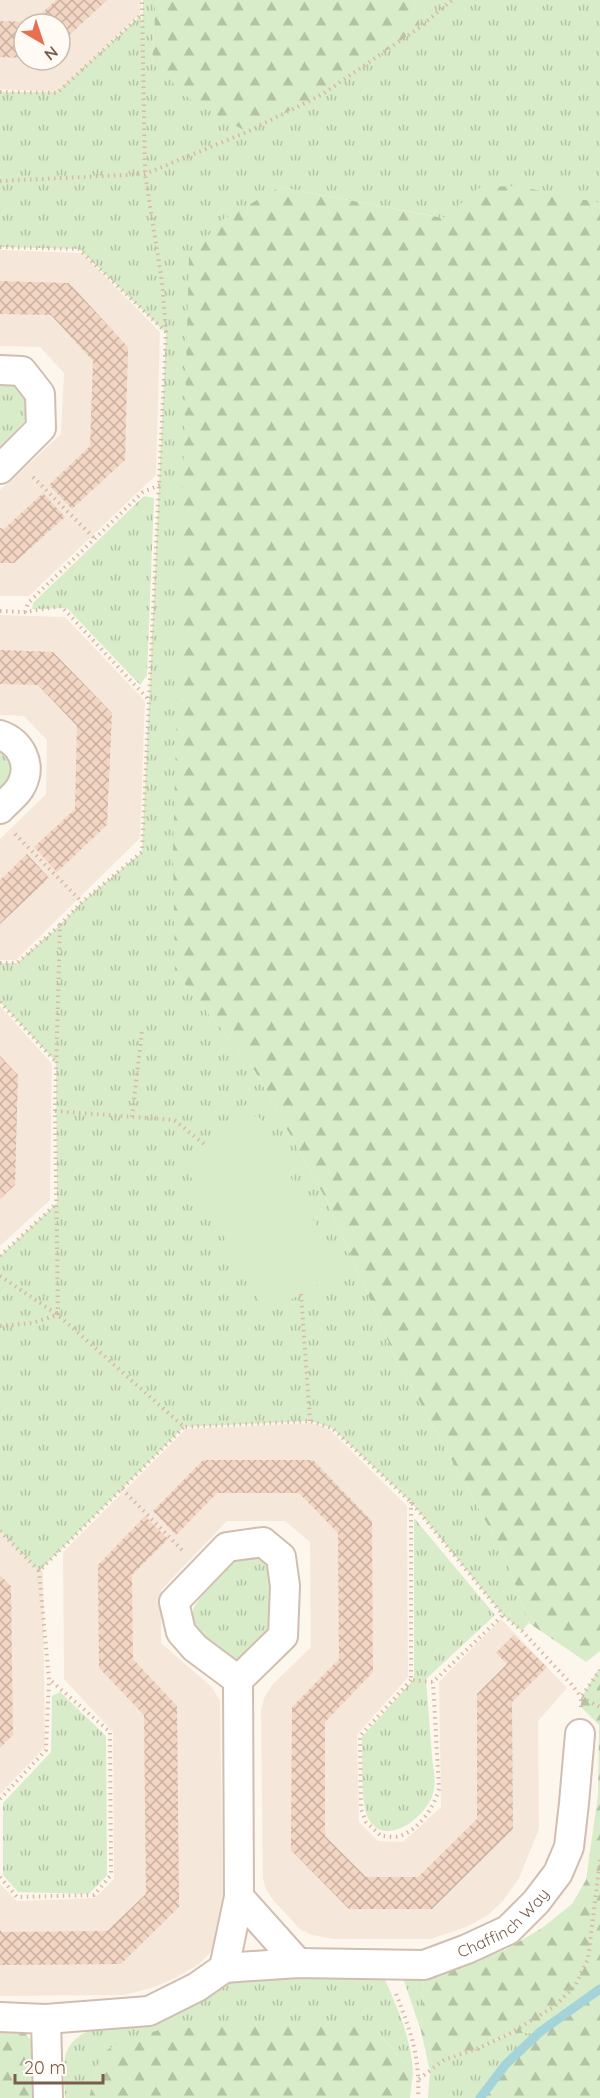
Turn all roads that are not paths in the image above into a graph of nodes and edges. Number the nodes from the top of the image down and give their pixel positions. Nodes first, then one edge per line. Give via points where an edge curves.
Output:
1 (0, 370) edge
2 (6, 463) edge
3 (0, 735) edge
4 (4, 818) edge
5 (238, 1680) junction
6 (580, 1734) dead end
7 (239, 1897) junction
8 (298, 1963) junction
9 (224, 1968) junction
10 (0, 2017) edge
11 (46, 2019) junction
12 (48, 2098) edge

1 - 2 street via 22,370 40,394 41,428
3 - 4 street via 17,745 25,761 22,785
5 - 5 street via 283,1636 285,1586 281,1557 263,1542 227,1547 174,1602 181,1632 195,1648
5 - 7 street
6 - 8 street, Chaffinch Way via 569,1847 558,1873 508,1930 424,1965
7 - 8 street
7 - 9 street
8 - 9 street, Chaffinch Way
9 - 11 street via 197,1987 149,2011
10 - 11 street
11 - 12 street

